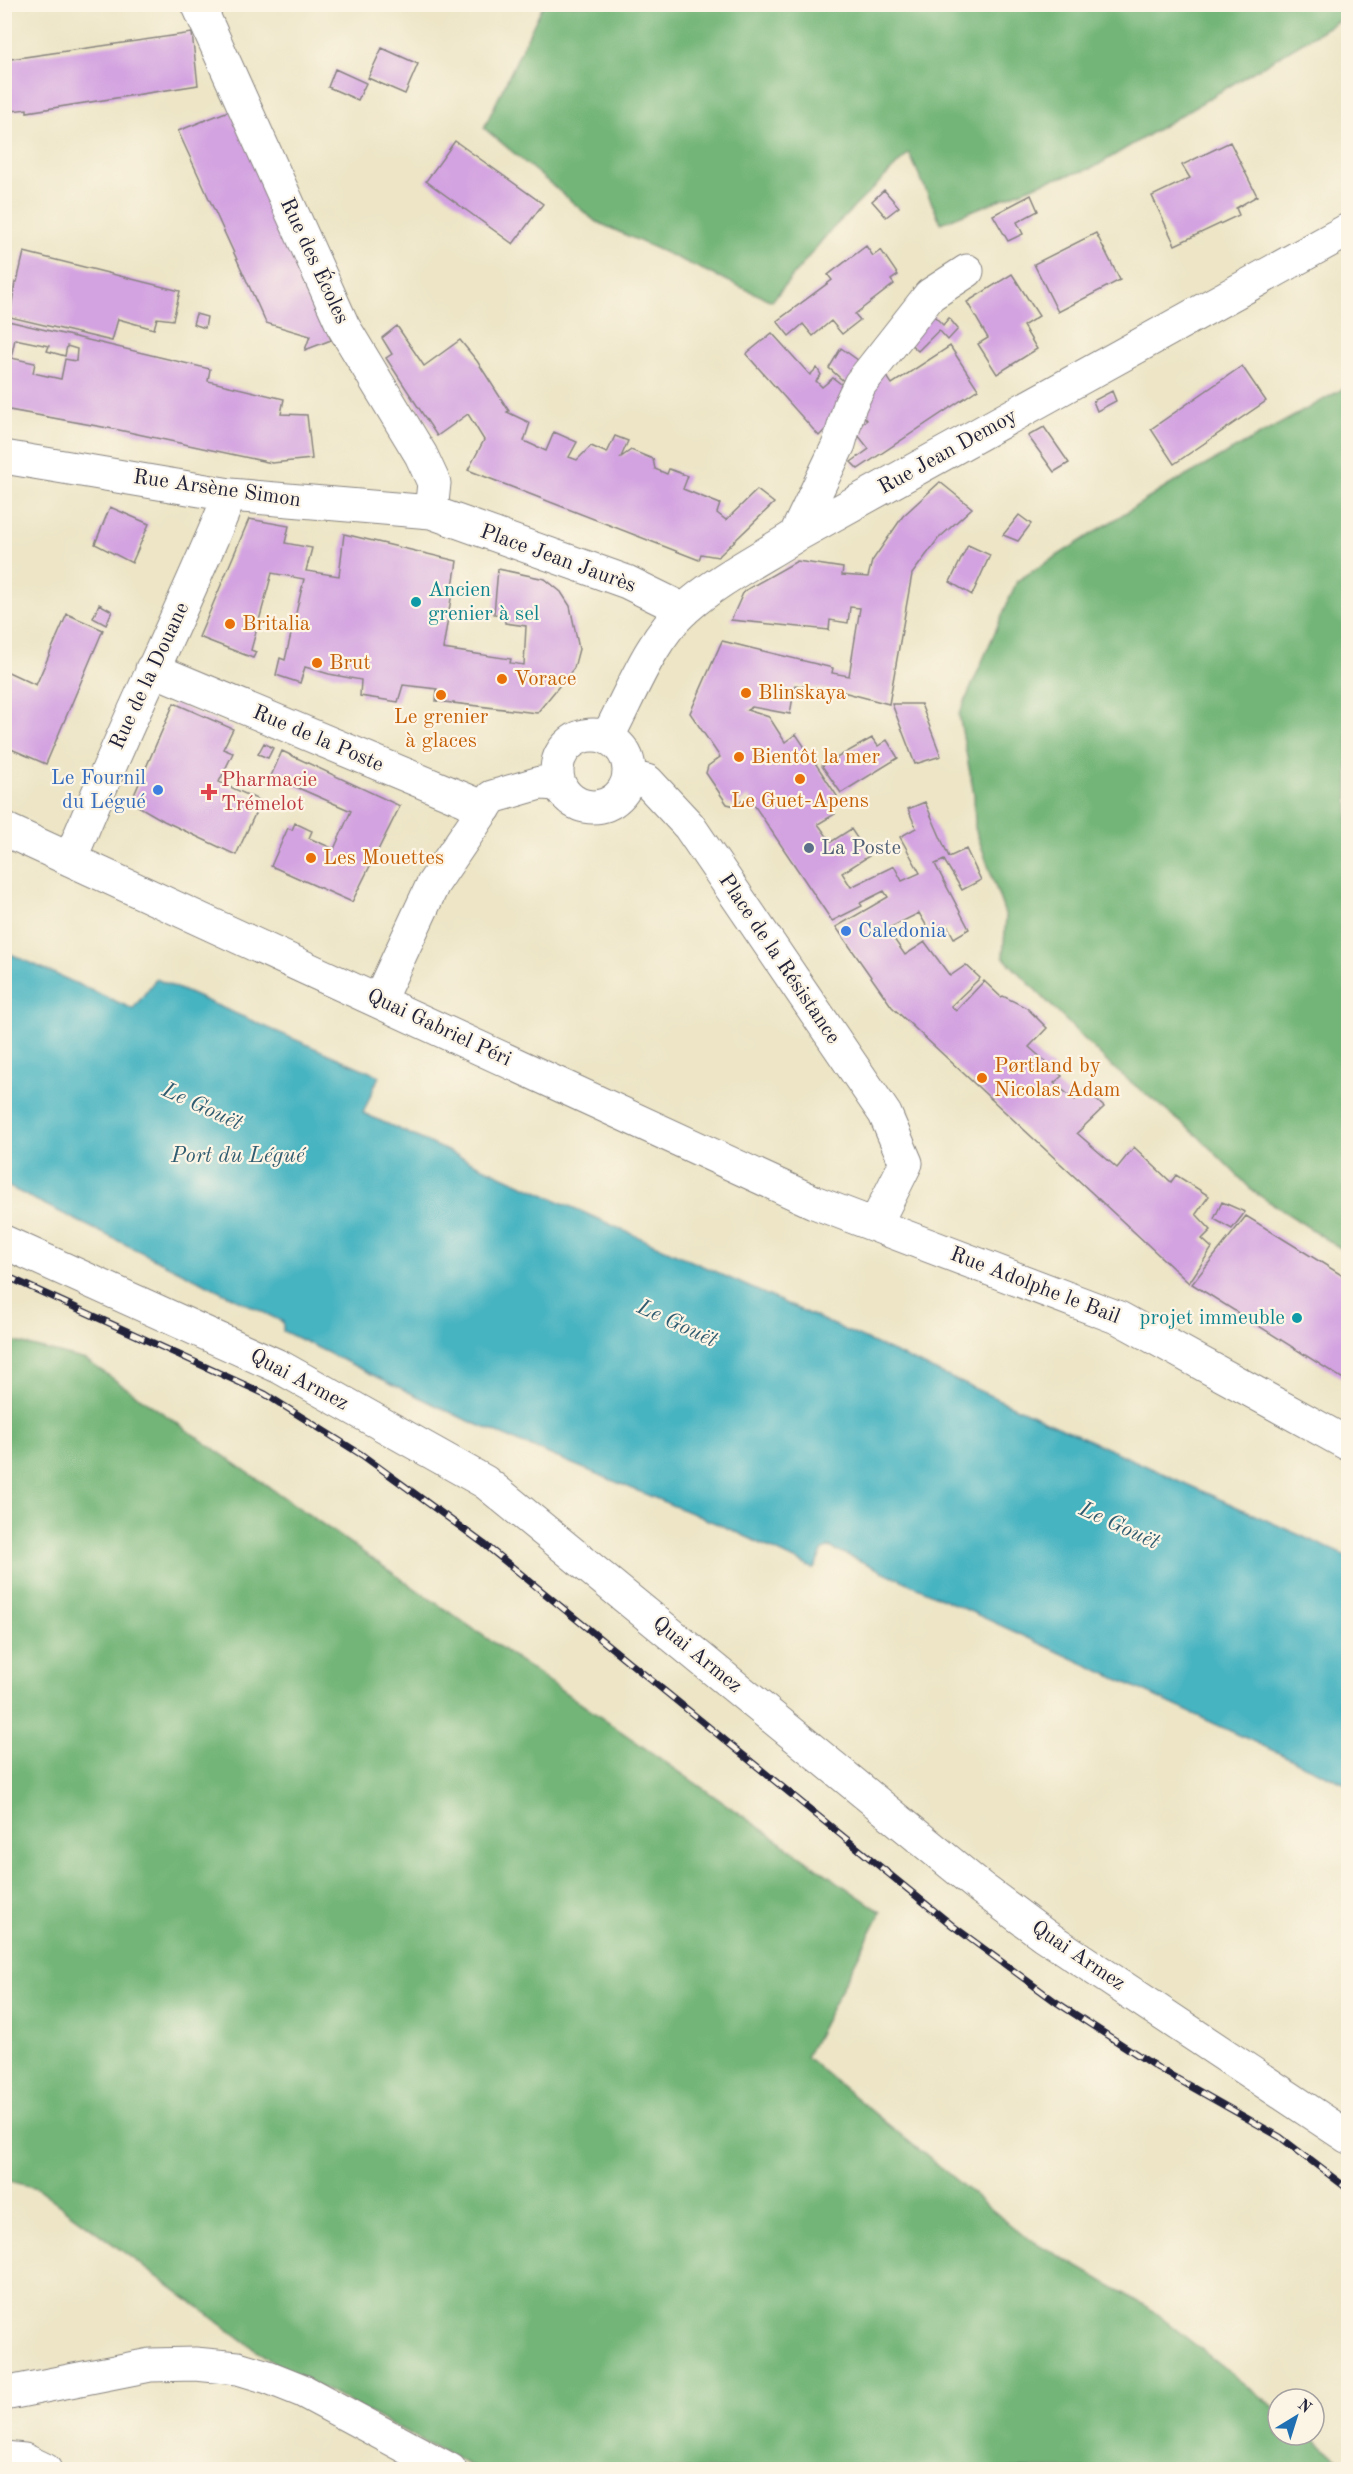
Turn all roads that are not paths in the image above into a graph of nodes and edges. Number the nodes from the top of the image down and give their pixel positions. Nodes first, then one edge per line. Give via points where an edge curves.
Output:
1 (198, 4) edge
2 (1348, 230) edge
3 (967, 271) dead end
4 (4, 457) edge
5 (230, 495) junction
6 (431, 512) junction
7 (795, 536) junction
8 (684, 610) junction
9 (152, 669) junction
10 (607, 738) junction
11 (629, 777) junction
12 (559, 784) junction
13 (485, 808) junction
14 (4, 829) edge
15 (71, 858) junction
16 (379, 1000) junction
17 (875, 1225) junction
18 (4, 1242) edge
19 (1348, 1444) edge
20 (1348, 2137) edge
21 (4, 2394) edge
22 (4, 2458) edge
23 (45, 2469) edge
24 (450, 2469) edge

1 - 6 street, Rue des Écoles via 343,326 434,483
2 - 7 street, Rue Jean Demoy
3 - 7 street via 930,295 860,384 839,444
4 - 5 street, Rue Arsène Simon
5 - 6 street, Rue Arsène Simon
5 - 9 street, Rue de la Douane
6 - 8 street, Place Jean Jaurès via 627,582
7 - 8 street, Rue Jean Demoy
8 - 10 street, Rue Jean Demoy via 652,651
9 - 13 street, Rue de la Poste
9 - 15 street, Rue de la Douane
10 - 11 street via 624,753
10 - 12 street via 583,736 568,745 558,760
11 - 12 street via 618,798 596,807 574,802
11 - 17 street, Place de la Résistance via 648,781 689,826 885,1114 906,1163
12 - 13 street via 540,783 492,797
13 - 16 street via 433,884
14 - 15 street, Quai Gabriel Péri
15 - 16 street, Quai Gabriel Péri
16 - 17 street, Quai Gabriel Péri via 814,1202
17 - 19 street, Rue Adolphe le Bail via 1119,1318
18 - 20 street, Quai Armez via 280,1367 485,1482 981,1888 1044,1935
21 - 24 street via 150,2364 237,2368 303,2391
22 - 23 street via 24,2460

